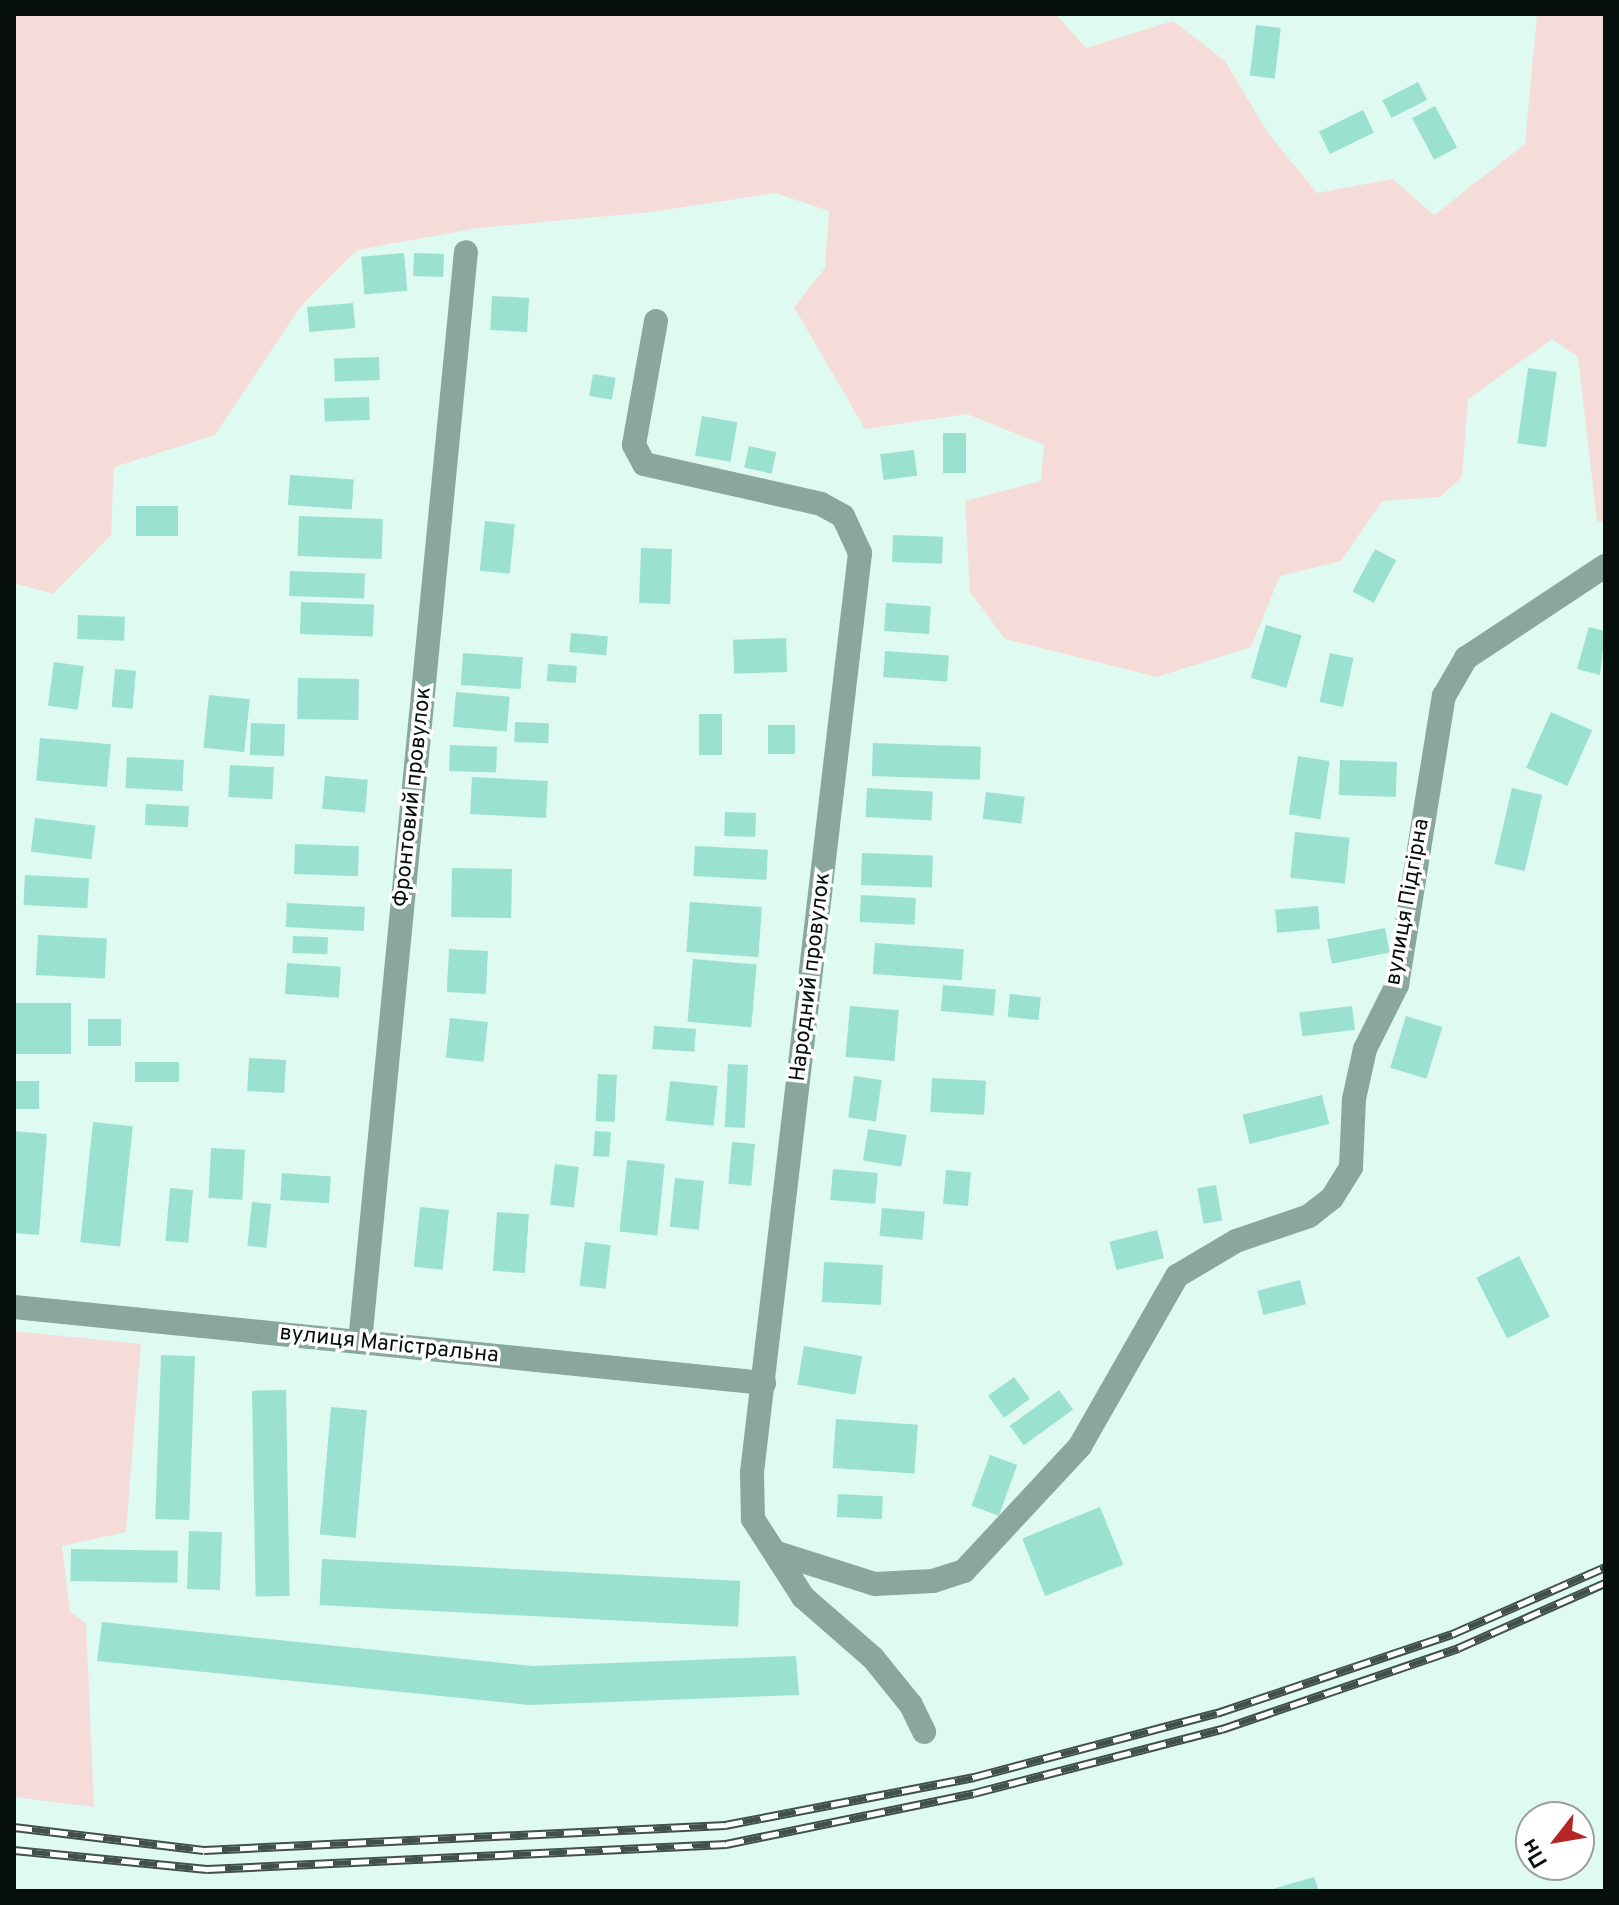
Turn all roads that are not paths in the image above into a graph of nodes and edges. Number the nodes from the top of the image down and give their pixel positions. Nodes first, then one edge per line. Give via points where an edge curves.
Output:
1 (466, 252) dead end
2 (656, 321) dead end
3 (1605, 566) edge
4 (14, 1307) edge
5 (360, 1342) junction
6 (764, 1383) junction
7 (777, 1553) junction
8 (924, 1732) dead end

1 - 5 street, Фронтовий провулок
2 - 6 street, Народний провулок via 634,445 644,464 821,504 843,516 860,553
3 - 7 street, вулиця Підгірна via 1466,658 1444,696 1397,985 1365,1049 1354,1099 1351,1167 1332,1198 1309,1216 1236,1241 1177,1276 1080,1446 964,1571 933,1581 875,1584
4 - 5 street, вулиця Магістральна
5 - 6 street, вулиця Магістральна
6 - 7 street, Народний провулок via 752,1473 753,1519
7 - 8 street, Народний провулок via 813,1609 895,1683

